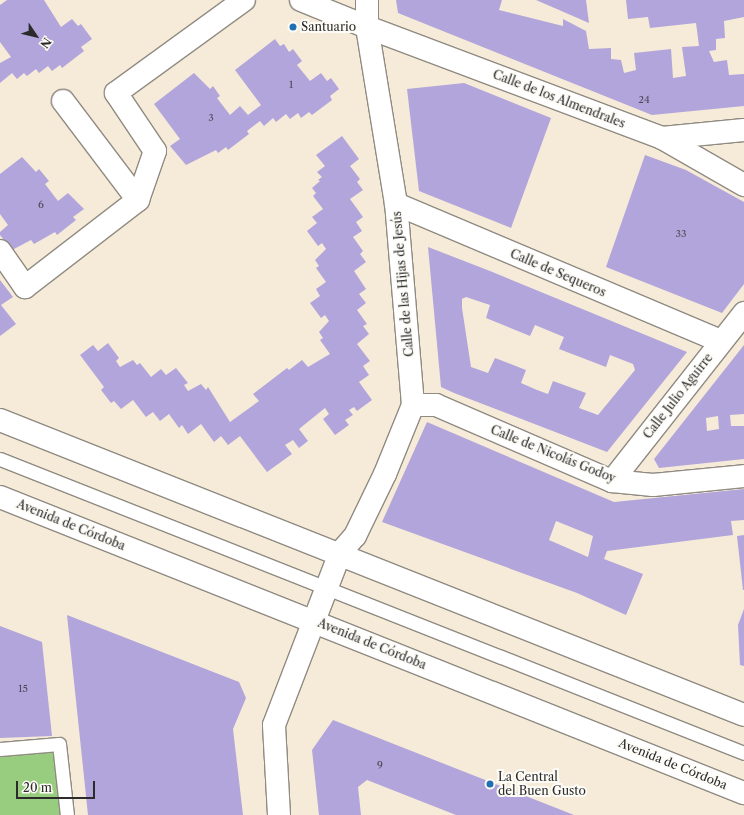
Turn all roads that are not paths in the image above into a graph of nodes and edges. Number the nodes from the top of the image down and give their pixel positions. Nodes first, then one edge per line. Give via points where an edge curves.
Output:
1 (244, 0) edge
2 (301, 0) edge
3 (367, 0) edge
4 (367, 27) junction
5 (63, 101) dead end
6 (744, 130) edge
7 (662, 138) junction
8 (744, 185) edge
9 (138, 200) junction
10 (396, 204) junction
11 (0, 251) edge
12 (744, 312) edge
13 (720, 341) junction
14 (413, 405) junction
15 (0, 420) edge
16 (0, 459) edge
17 (744, 476) edge
18 (612, 481) junction
19 (0, 497) edge
20 (340, 553) junction
21 (326, 588) junction
22 (313, 620) junction
23 (744, 715) edge
24 (0, 749) edge
25 (744, 753) edge
26 (744, 793) edge
27 (67, 815) edge
28 (279, 815) edge

1 - 9 street via 116,93 156,151
2 - 4 street, Calle de los Almendrales
3 - 4 street, Calle de las Hijas de Jesús
4 - 7 street, Calle de los Almendrales
4 - 10 street, Calle de las Hijas de Jesús
5 - 9 street
6 - 7 street
7 - 8 street, Calle de los Almendrales
9 - 11 street via 25,287
10 - 13 street, Calle de Sequeros
10 - 14 street, Calle de las Hijas de Jesús
12 - 13 street, Calle Julio Aguirre
13 - 18 street, Calle Julio Aguirre
14 - 18 street, Calle de Nicolás Godoy via 436,405
14 - 20 street, Calle de las Hijas de Jesús via 385,474 355,536
15 - 20 street
16 - 21 lane
17 - 18 street, Calle de Nicolás Godoy via 653,485
19 - 22 street, Avenida de Córdoba
20 - 21 street, Calle de las Hijas de Jesús
20 - 23 street
21 - 22 street, Calle de las Hijas de Jesús
21 - 25 lane
22 - 26 street, Avenida de Córdoba
22 - 28 street, Calle de las Hijas de Jesús via 274,725
24 - 27 lane via 59,744

